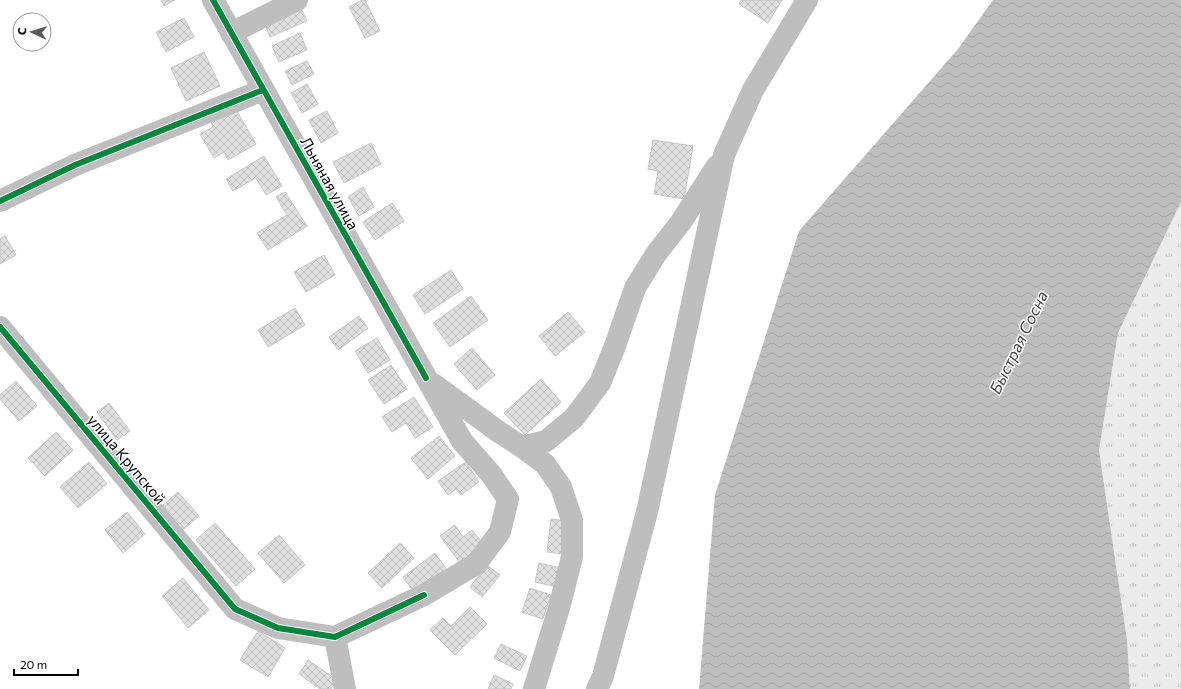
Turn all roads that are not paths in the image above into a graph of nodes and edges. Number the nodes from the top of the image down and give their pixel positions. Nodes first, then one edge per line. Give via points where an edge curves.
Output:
1 (213, 0) edge
2 (297, 0) edge
3 (807, 0) edge
4 (231, 33) junction
5 (263, 90) junction
6 (724, 155) junction
7 (0, 201) edge
8 (0, 327) edge
9 (426, 378) junction
10 (522, 447) junction
11 (335, 637) junction
12 (600, 683) edge
13 (345, 689) edge
14 (534, 689) edge

1 - 4 street, Льняная улица
2 - 4 street
3 - 6 street via 753,90
4 - 5 street, Льняная улица
5 - 7 street via 75,165
5 - 9 street, Льняная улица
6 - 10 street via 635,288 600,383 574,418 546,441
6 - 12 street via 647,512
8 - 11 street, улица Крупской via 235,609 278,628
9 - 10 street
9 - 11 street, Льняная улица via 462,441 491,474 508,499 500,532 476,564 424,595
10 - 14 street via 545,464 561,487 572,520 572,557
11 - 13 street

